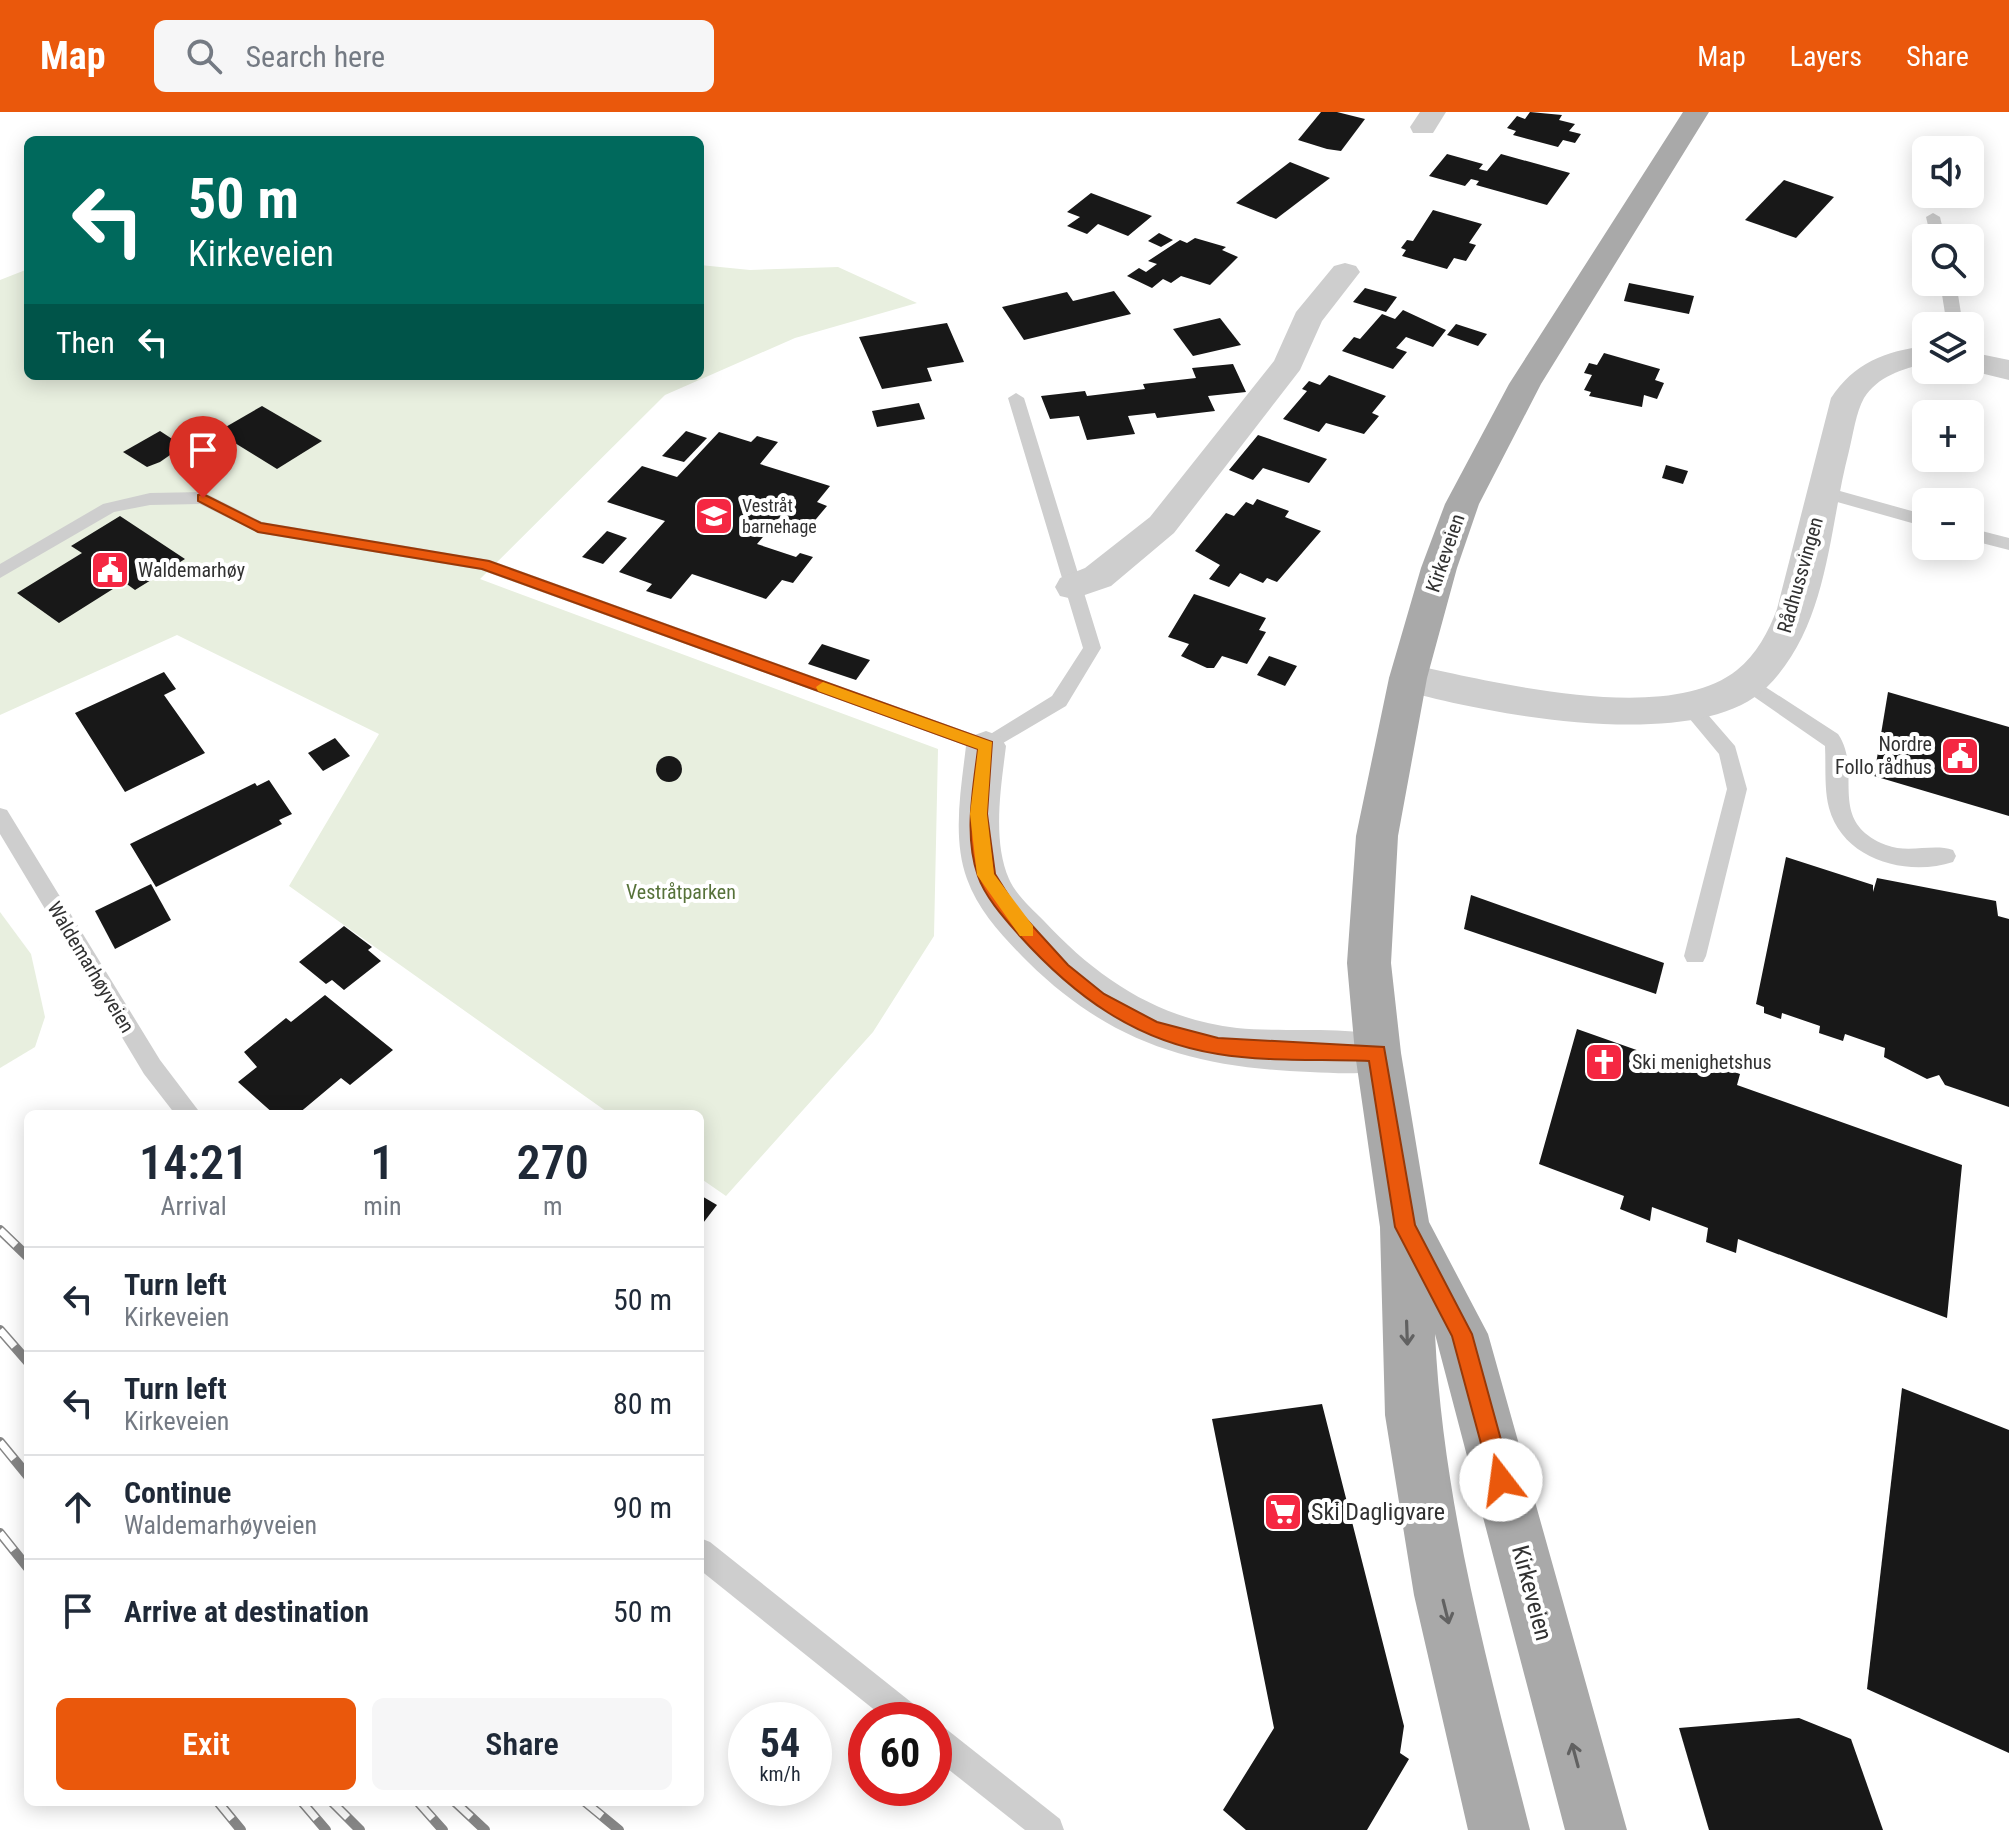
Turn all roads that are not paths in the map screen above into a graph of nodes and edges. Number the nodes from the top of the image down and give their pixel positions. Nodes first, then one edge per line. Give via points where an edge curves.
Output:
1 (1696, 112) edge
2 (1933, 217) dead end
3 (1935, 224) edge
4 (1345, 272) dead end
5 (1912, 357) edge
6 (1984, 364) edge
7 (2009, 370) edge
8 (1016, 398) dead end
9 (1822, 492) junction
10 (1912, 517) edge
11 (1984, 538) edge
12 (2009, 544) edge
13 (0, 572) edge
14 (1073, 587) junction
15 (1408, 678) junction
16 (1747, 682) junction
17 (1689, 706) junction
18 (986, 746) junction
19 (0, 816) edge
20 (1946, 856) dead end
21 (1695, 956) dead end
22 (1378, 1053) junction
23 (186, 1110) edge
24 (1405, 1227) junction
25 (704, 1555) edge
26 (888, 1702) edge
27 (952, 1753) edge
28 (1049, 1830) edge
29 (1499, 1830) edge
30 (1596, 1830) edge

1 - 15 main road, Kirkeveien via 1539,360 1475,477 1442,558
2 - 3 lane
4 - 14 street via 1307,319 1289,363 1162,525 1098,577
5 - 9 street, Rådhussvingen via 1895,359 1862,377 1847,398
6 - 7 street
8 - 14 lane
9 - 10 lane
9 - 16 street, Rådhussvingen via 1780,647
11 - 12 lane
13 - 18 lane via 109,508 150,499 203,498 258,527 484,564
14 - 18 lane via 1092,648 1059,701
15 - 17 street, Rådhussvingen via 1586,710
15 - 22 main road, Kirkeveien via 1371,894 1369,963
16 - 17 street, Rådhussvingen
16 - 20 lane via 1831,739 1839,810 1859,838 1905,861
17 - 21 lane via 1728,751 1737,789
18 - 22 street via 978,814 986,875 1011,914 1062,970 1098,999 1153,1029 1218,1046
19 - 23 lane, Waldemarhøyveien via 152,1067
22 - 24 main road, Kirkeveien
24 -> 29 main road, Kirkeveien via 1407,1340 1421,1482 1442,1595
30 -> 24 main road, Kirkeveien via 1462,1334
25 - 26 lane
27 - 28 lane

